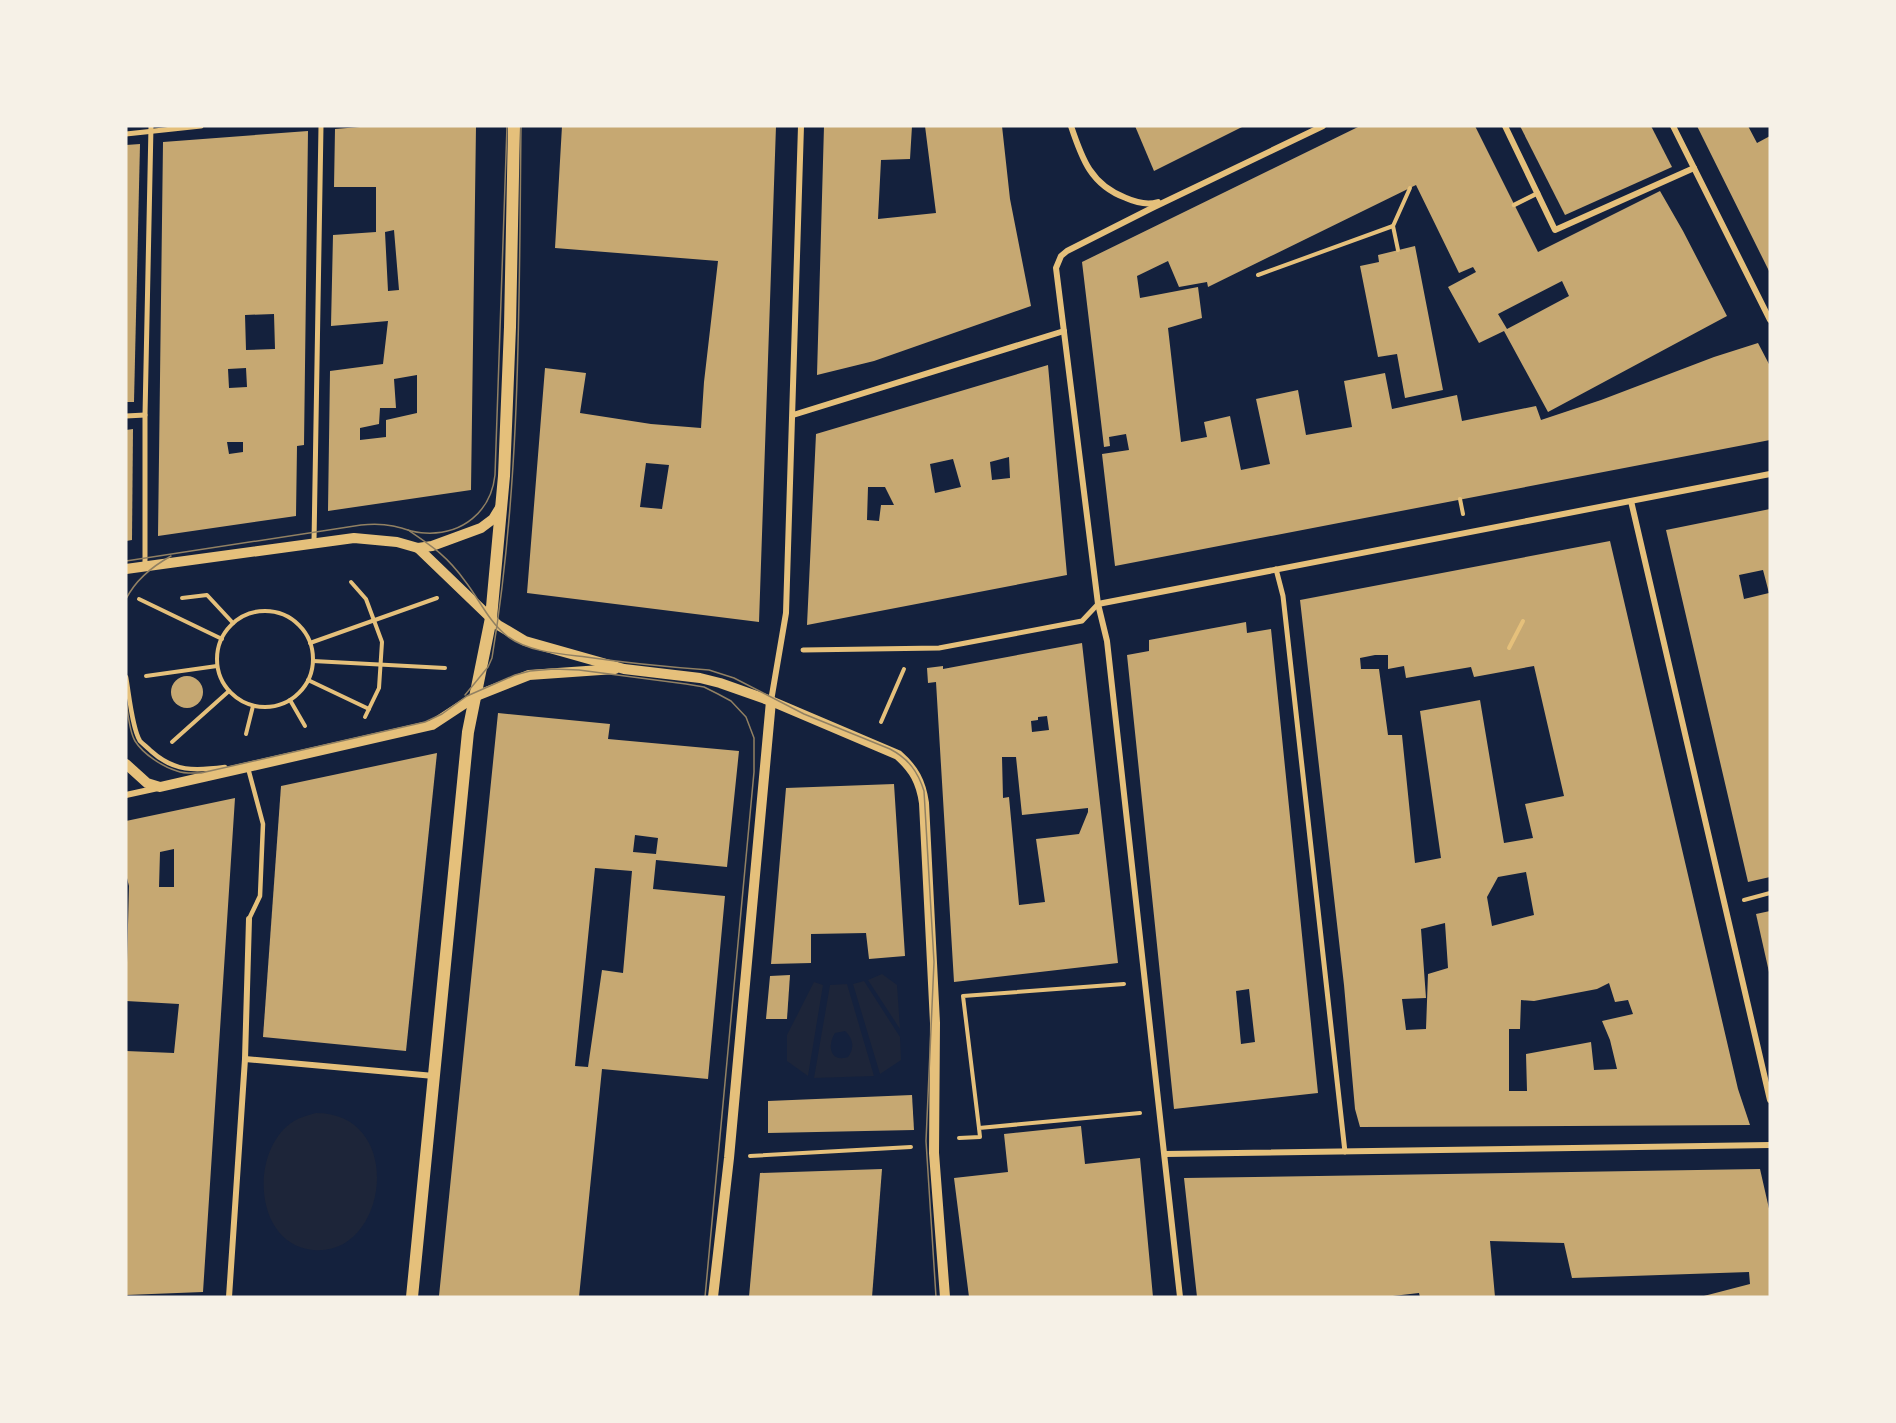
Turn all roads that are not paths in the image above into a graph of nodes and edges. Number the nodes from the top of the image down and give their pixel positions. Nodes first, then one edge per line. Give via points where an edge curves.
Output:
1 (201, 126) edge
2 (321, 126) edge
3 (514, 126) edge
4 (801, 126) edge
5 (1071, 126) edge
6 (1323, 126) edge
7 (1505, 126) edge
8 (1673, 126) edge
9 (151, 128) edge
10 (126, 134) edge
11 (1694, 168) junction
12 (1538, 193) junction
13 (1177, 197) junction
14 (1514, 205) dead end
15 (1770, 320) edge
16 (1064, 331) junction
17 (145, 415) junction
18 (793, 415) junction
19 (126, 416) edge
20 (1770, 474) edge
21 (1631, 501) junction
22 (501, 505) junction
23 (314, 542) junction
24 (418, 548) junction
25 (135, 568) edge
26 (1275, 569) junction
27 (126, 580) edge
28 (1098, 604) junction
29 (491, 618) junction
30 (803, 650) dead end
31 (624, 669) junction
32 (126, 677) edge
33 (476, 696) junction
34 (771, 701) junction
35 (126, 764) edge
36 (249, 768) junction
37 (160, 787) junction
38 (126, 795) edge
39 (249, 919) joint
40 (245, 1059) junction
41 (434, 1076) junction
42 (1770, 1100) edge
43 (1770, 1145) edge
44 (1345, 1152) junction
45 (1165, 1154) junction
46 (229, 1297) edge
47 (412, 1297) edge
48 (713, 1297) edge
49 (945, 1297) edge
50 (1180, 1297) edge

1 - 9 street
2 - 23 street
3 - 22 main road
4 - 18 street
5 - 13 street via 1092,175 1110,192 1133,201 1153,203
6 - 13 street
7 - 12 street
8 - 11 street
9 - 10 street
9 - 17 street
11 - 12 street via 1555,231
11 - 15 street
12 - 14 lane
13 - 16 street via 1061,256 1056,268
16 - 18 street
16 - 28 street
17 - 19 street
17 - 25 street
18 - 34 street via 786,613
20 - 21 street
21 - 26 street
21 - 42 street
22 - 24 street via 493,519 481,528
22 - 29 main road
23 - 24 street via 354,538
23 - 25 street
24 - 29 street
25 - 27 street
26 - 28 street
26 - 44 street via 1283,596
28 - 30 street via 1082,621 939,648
28 - 45 street via 1107,641
29 - 31 street via 525,641
29 - 33 main road
31 - 33 street via 529,675
31 - 34 street via 720,682
32 - 36 lane via 140,741 155,755 189,770
33 - 36 street via 432,725
33 - 41 main road via 468,732
34 - 48 street
34 - 49 street via 898,755 919,780 924,804 935,1023 934,1153
35 - 37 street via 147,783
36 - 37 street
36 - 39 lane via 263,824 260,896
37 - 38 street
39 - 40 street
40 - 41 street
40 - 46 street
41 - 47 main road
43 - 44 street
44 - 45 street
45 - 50 street

